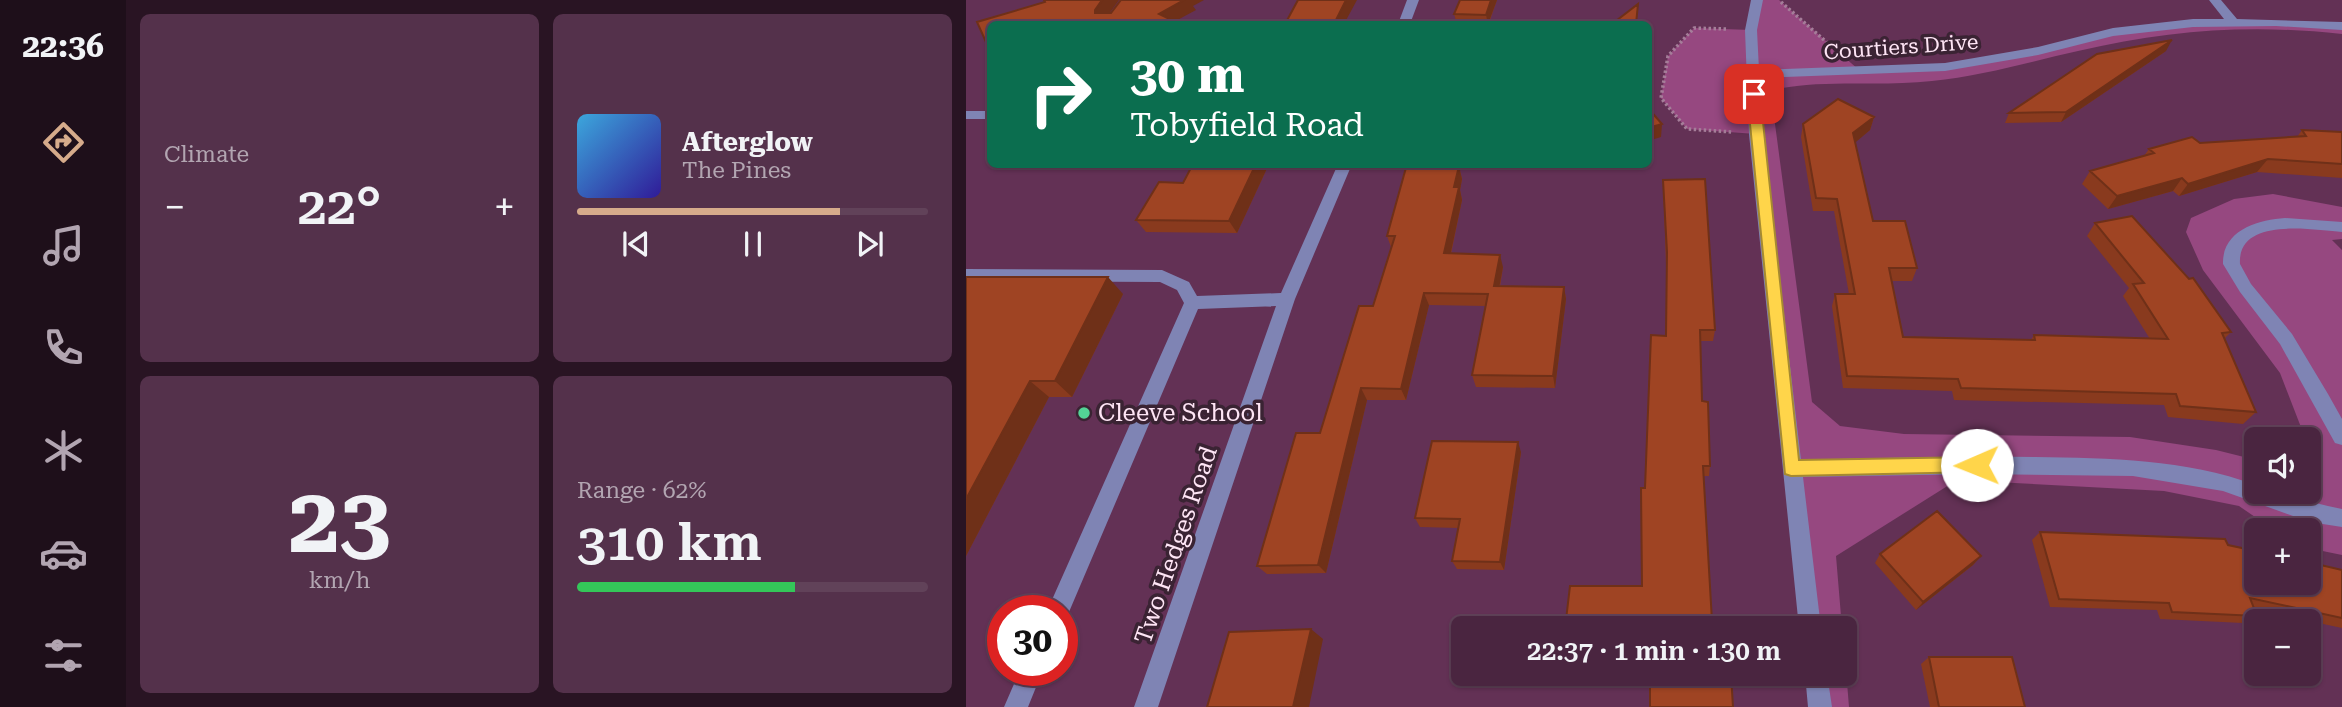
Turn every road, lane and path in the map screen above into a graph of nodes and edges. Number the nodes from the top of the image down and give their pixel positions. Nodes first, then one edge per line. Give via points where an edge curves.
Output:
1 (1413, 0) edge
2 (1757, 0) edge
3 (1779, 0) edge
4 (2215, 0) edge
5 (1405, 21) edge
6 (2232, 22) junction
7 (2342, 26) edge
8 (1751, 30) junction
9 (1859, 71) junction
10 (1752, 74) junction
11 (966, 115) edge
12 (987, 115) edge
13 (1756, 134) junction
14 (1343, 168) edge
15 (2342, 227) edge
16 (966, 275) edge
17 (1287, 299) junction
18 (1192, 303) junction
19 (2342, 437) edge
20 (1791, 468) junction
21 (2342, 518) edge
22 (1065, 595) edge
23 (1809, 616) edge
24 (1025, 686) edge
25 (1817, 686) edge
26 (1016, 707) edge
27 (1146, 707) edge
28 (1820, 707) edge

1 - 5 street
2 - 8 street
3 - 9 path
4 - 6 street
6 - 7 street, Courtiers Drive
6 - 9 street, Courtiers Drive via 2113,32 1945,67
8 - 10 street
8 - 13 path via 1694,28 1668,56 1661,98 1687,129
9 - 10 street, Courtiers Drive
10 - 13 street
11 - 12 street
13 - 20 street
14 - 17 street, Two Hedges Road
15 - 19 street via 2263,227 2247,233 2231,253 2232,268 2285,338
16 - 18 street via 1162,276 1183,286
17 - 18 street
17 - 27 street, Two Hedges Road
18 - 22 street
20 - 21 street via 2133,467 2223,481 2310,513
20 - 23 street
24 - 26 street
25 - 28 street

